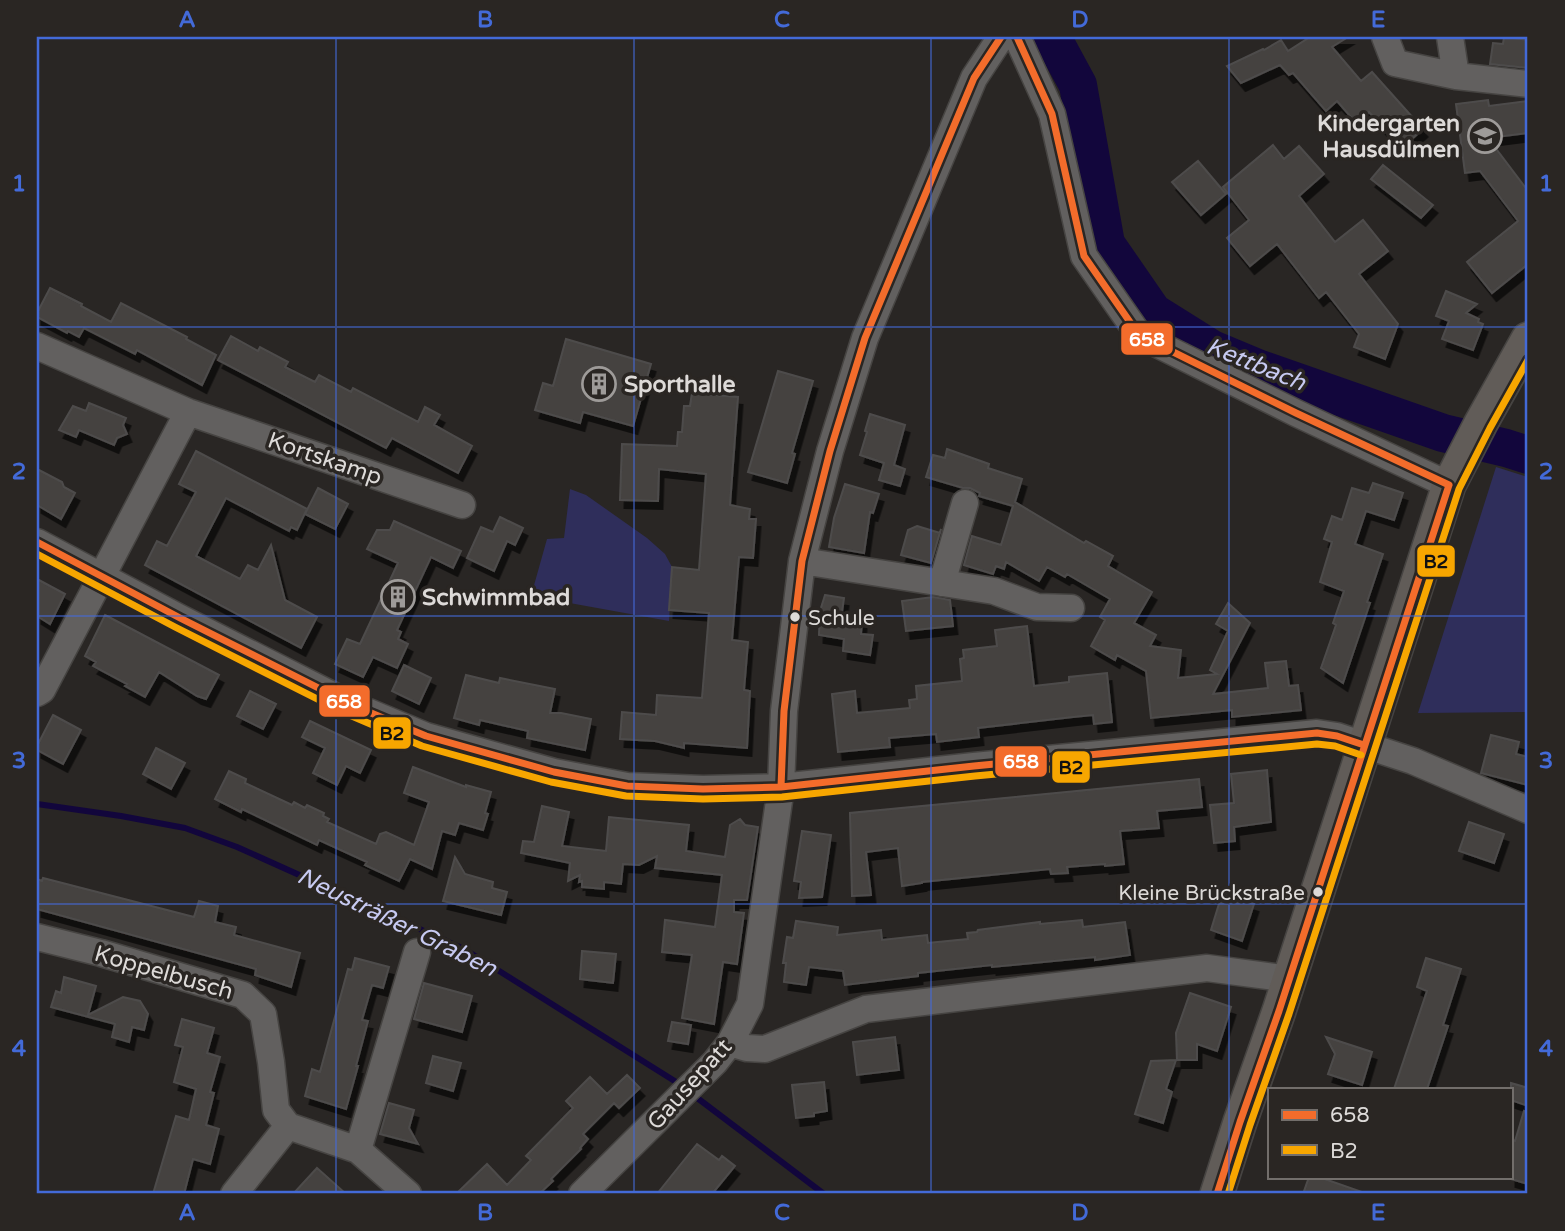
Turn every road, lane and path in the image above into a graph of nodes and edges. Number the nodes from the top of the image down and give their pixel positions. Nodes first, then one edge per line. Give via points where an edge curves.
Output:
1 (1001, 37) edge
2 (1017, 37) edge
3 (1385, 37) edge
4 (1450, 37) edge
5 (1456, 76) junction
6 (1528, 84) edge
7 (1528, 339) edge
8 (37, 346) edge
9 (188, 412) junction
10 (1454, 476) junction
11 (965, 503) dead end
12 (462, 505) dead end
13 (37, 542) edge
14 (802, 561) junction
15 (102, 576) junction
16 (942, 583) junction
17 (1071, 608) dead end
18 (37, 693) edge
19 (1364, 746) junction
20 (781, 787) junction
21 (1528, 810) edge
22 (37, 937) edge
23 (417, 952) dead end
24 (1289, 979) junction
25 (730, 1043) junction
26 (288, 1126) junction
27 (358, 1150) junction
28 (234, 1194) edge
29 (408, 1194) edge
30 (582, 1194) edge
31 (1217, 1194) edge

1 - 14 street, Gausepatt via 974,78 864,338
2 - 10 street via 1052,114 1084,256 1139,335 1296,413
3 - 5 street via 1395,63
4 - 5 street
5 - 6 street
7 - 10 main road
8 - 9 street, Kortskamp
9 - 12 street, Kortskamp
9 - 15 street
10 - 19 main road
11 - 16 street
13 - 15 street
14 - 16 street
14 - 20 street, Gausepatt via 784,711
15 - 18 street
15 - 20 street via 352,705 426,736 554,772 627,786
16 - 17 street via 994,591 1037,607
19 - 20 street via 1317,733
19 - 21 street via 1413,761
19 - 24 main road
20 - 25 street, Gausepatt via 750,1004
22 - 26 street, Koppelbusch via 243,995 263,1014 276,1110
23 - 27 street
24 - 25 street via 1207,968 866,1009 765,1049
24 - 31 main road
25 - 30 street, Gausepatt
26 - 27 street
26 - 28 street
27 - 29 street

